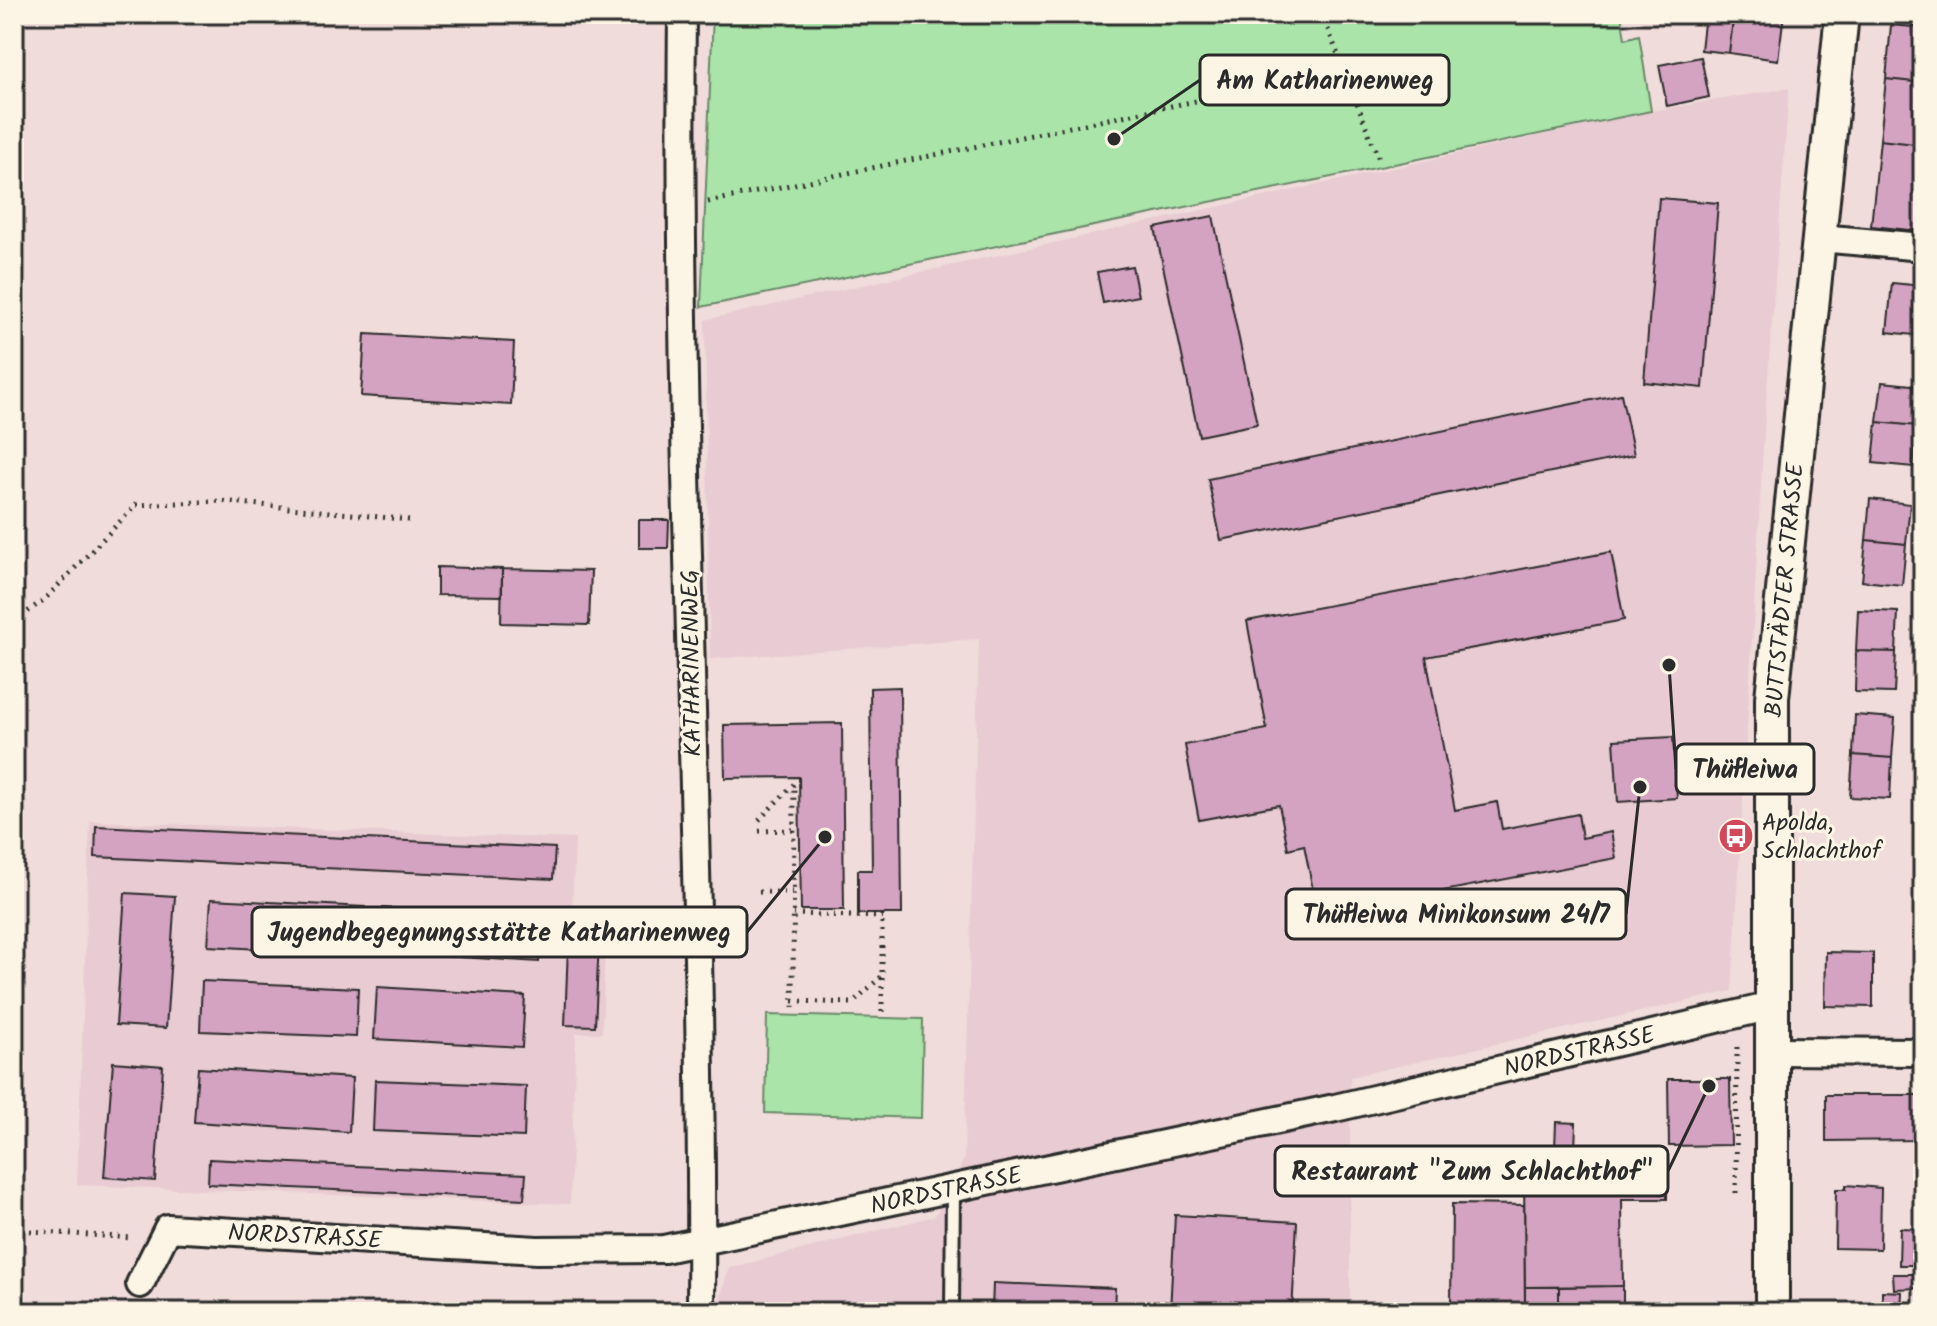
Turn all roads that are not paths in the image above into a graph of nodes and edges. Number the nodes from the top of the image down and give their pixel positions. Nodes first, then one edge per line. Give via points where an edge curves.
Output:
1 (682, 14) edge
2 (1842, 14) edge
3 (1819, 238) junction
4 (1923, 247) edge
5 (1772, 1006) junction
6 (1772, 1051) junction
7 (1923, 1052) edge
8 (953, 1188) junction
9 (701, 1241) junction
10 (140, 1284) dead end
11 (701, 1312) edge
12 (952, 1312) edge
13 (1772, 1312) edge

1 - 9 street, KATHARINENWEG via 681,208
2 - 3 street, BUTTSTÄDTER STRASSE
3 - 4 street
3 - 5 street, BUTTSTÄDTER STRASSE via 1772,698
5 - 6 street, BUTTSTÄDTER STRASSE
5 - 8 street, NORDSTRASSE via 1335,1108
6 - 7 street
6 - 13 street, BUTTSTÄDTER STRASSE
8 - 9 street, NORDSTRASSE
8 - 12 lane
9 - 10 street, NORDSTRASSE via 664,1249 537,1250 168,1228
9 - 11 street, KATHARINENWEG

